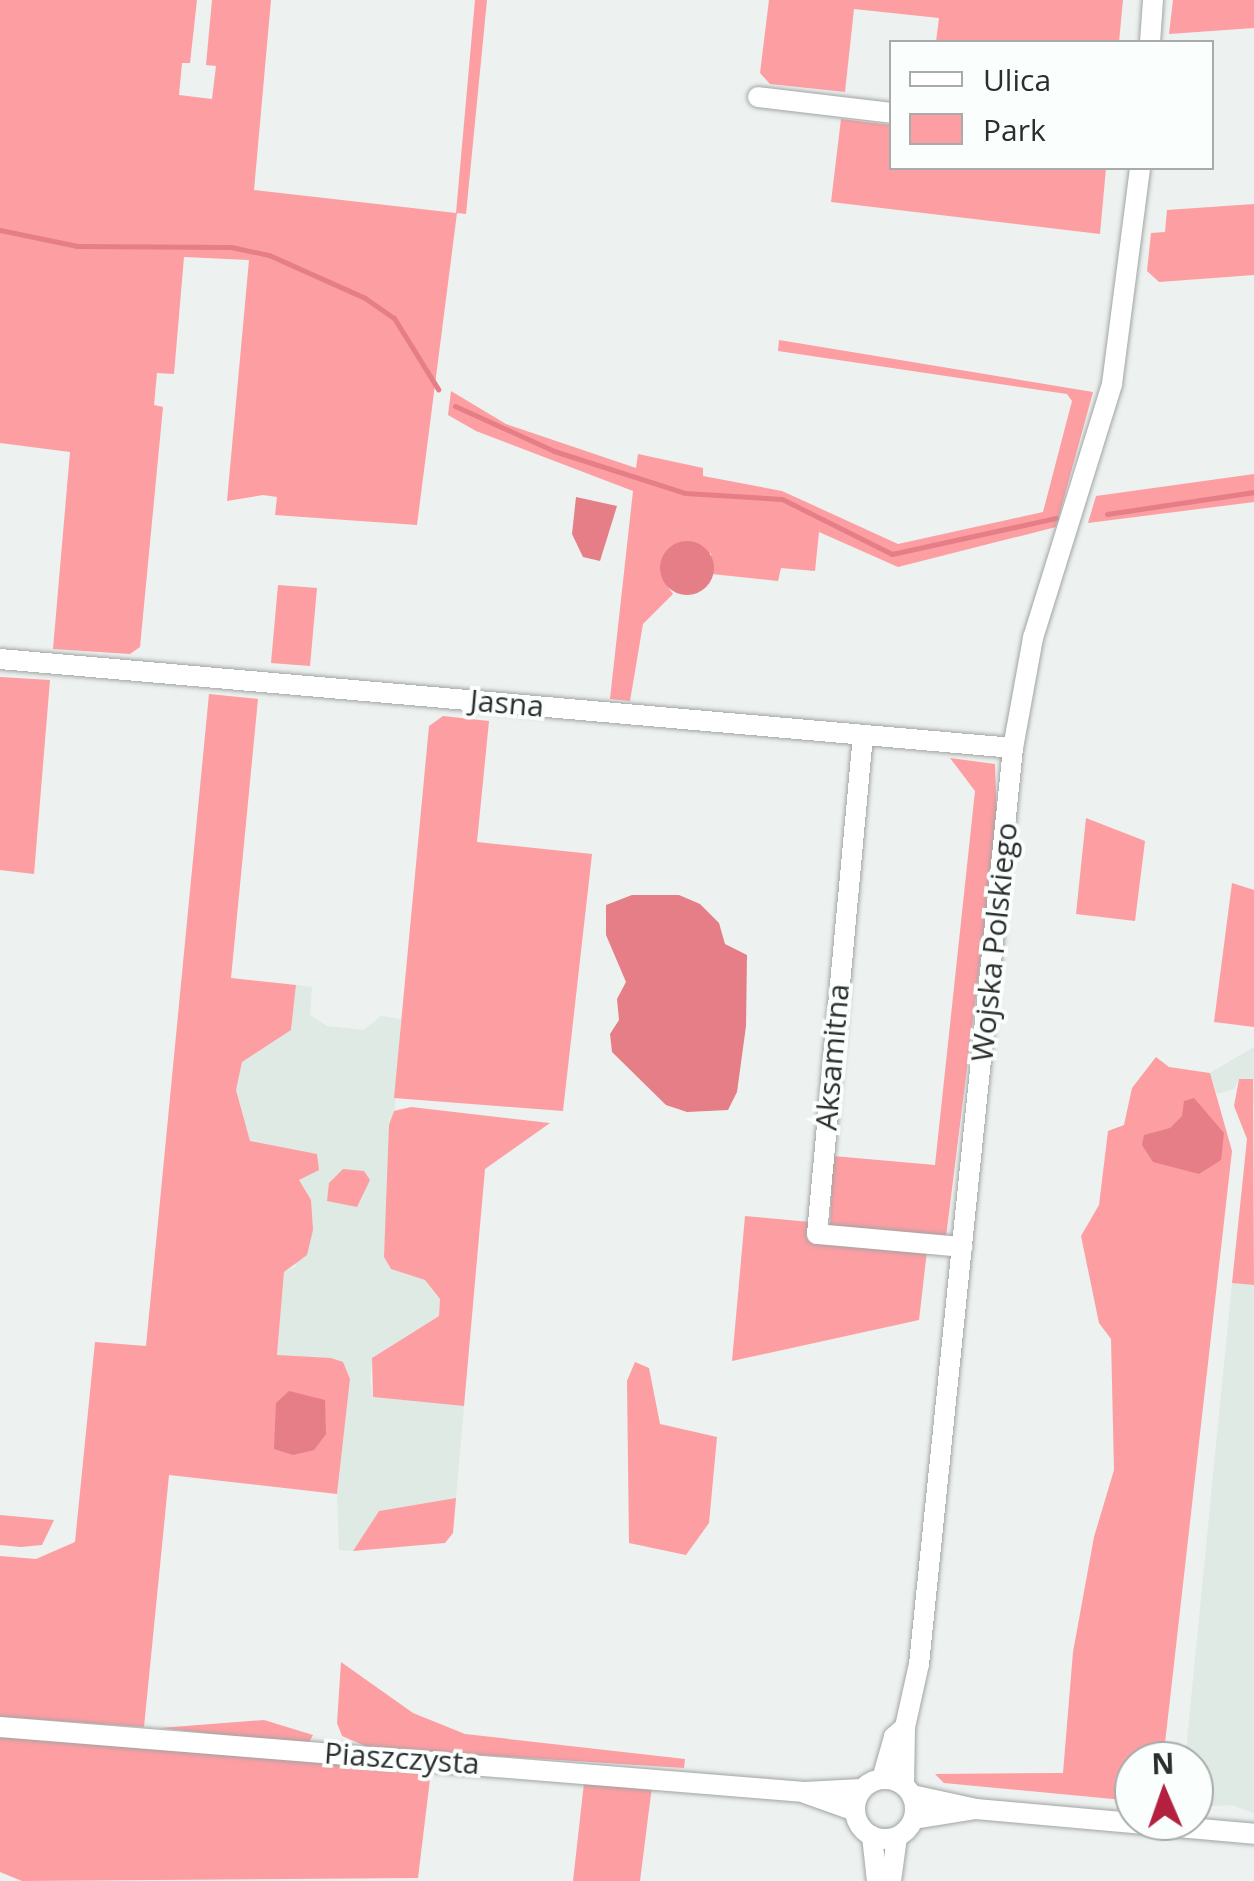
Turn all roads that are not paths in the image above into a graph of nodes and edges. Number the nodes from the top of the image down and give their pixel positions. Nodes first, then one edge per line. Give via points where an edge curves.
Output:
1 (1153, 0) edge
2 (1150, 40) edge
3 (758, 97) dead end
4 (889, 112) edge
5 (1140, 170) edge
6 (0, 659) edge
7 (862, 735) junction
8 (1013, 748) junction
9 (962, 1247) junction
10 (0, 1727) edge
11 (905, 1727) junction
12 (882, 1779) junction
13 (862, 1790) junction
14 (908, 1790) junction
15 (804, 1792) junction
16 (976, 1809) junction
17 (855, 1811) junction
18 (914, 1820) junction
19 (1254, 1834) edge
20 (872, 1836) junction
21 (897, 1837) junction
22 (877, 1881) edge
23 (891, 1881) edge

1 - 2 street
3 - 4 street
5 - 8 street, Wojska Polskiego via 1112,384 1032,638
6 - 7 street, Jasna
7 - 8 street, Jasna
7 - 9 street, Aksamitna via 817,1234
8 - 9 street, Wojska Polskiego
9 - 11 street, Wojska Polskiego via 919,1664
10 - 15 street, Piaszczysta
11 - 12 street, Wojska Polskiego via 894,1737
11 - 14 street, Wojska Polskiego
12 - 13 street
12 - 14 street
13 - 15 street, Piaszczysta
13 - 17 street
14 - 16 street
14 - 18 street
15 - 17 street, Piaszczysta
16 - 18 street
16 - 19 street
17 - 20 street
18 - 21 street
20 - 21 street
20 - 22 street
21 - 23 street

